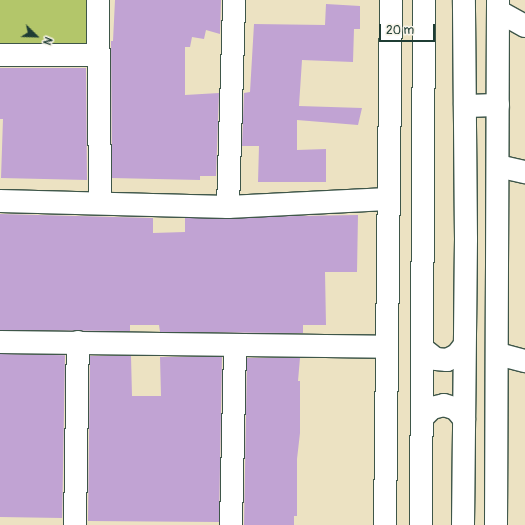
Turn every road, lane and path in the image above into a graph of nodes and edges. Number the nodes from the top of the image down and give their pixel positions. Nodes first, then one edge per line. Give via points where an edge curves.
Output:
1 (98, 0) edge
2 (234, 0) edge
3 (391, 0) edge
4 (424, 0) edge
5 (464, 0) edge
6 (498, 5) edge
7 (525, 26) edge
8 (0, 55) edge
9 (97, 55) junction
10 (498, 105) junction
11 (465, 106) junction
12 (498, 166) junction
13 (525, 172) edge
14 (388, 200) junction
15 (0, 201) edge
16 (100, 202) junction
17 (228, 207) junction
18 (0, 342) edge
19 (78, 342) junction
20 (235, 346) junction
21 (464, 346) junction
22 (386, 347) junction
23 (423, 349) junction
24 (498, 354) junction
25 (525, 361) edge
26 (423, 417) junction
27 (464, 419) junction
28 (75, 525) edge
29 (231, 525) edge
30 (385, 525) edge
31 (421, 525) edge
32 (463, 525) edge
33 (496, 525) edge

1 - 9 street
2 - 17 street
3 - 14 street
4 - 23 street
5 - 11 street
6 - 7 street
6 - 10 street
8 - 9 street
9 - 16 street
10 - 11 street
10 - 12 street
11 - 21 street
12 - 13 street
12 - 24 street
14 - 17 street
14 - 22 street
15 - 16 street
16 - 17 street
18 - 19 street
19 - 20 street
19 - 28 street
20 - 22 street
20 - 29 street
21 - 23 street via 457,355 447,360 436,359
21 - 27 street
22 - 30 street
23 - 26 street
24 - 25 street
24 - 33 street
26 - 27 street via 432,408 444,405 456,409
26 - 31 street
27 - 32 street

